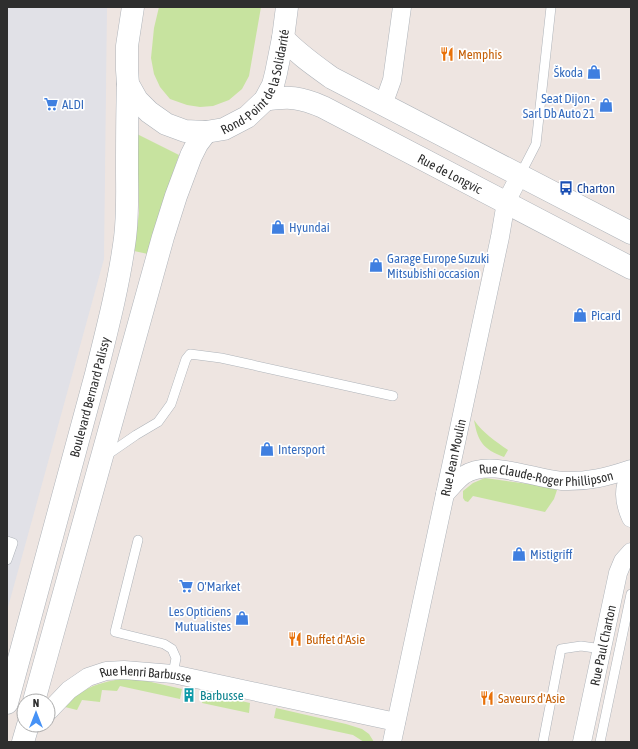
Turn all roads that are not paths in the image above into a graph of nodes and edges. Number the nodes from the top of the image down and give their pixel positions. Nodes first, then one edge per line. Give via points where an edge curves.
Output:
1 (132, 7) edge
2 (287, 7) edge
3 (402, 7) edge
4 (551, 7) edge
5 (283, 38) junction
6 (128, 84) junction
7 (265, 100) junction
8 (383, 105) junction
9 (206, 132) junction
10 (520, 175) junction
11 (506, 202) junction
12 (631, 233) edge
13 (631, 268) edge
14 (393, 396) dead end
15 (101, 460) junction
16 (631, 470) edge
17 (445, 494) junction
18 (631, 518) edge
19 (138, 540) dead end
20 (7, 541) edge
21 (631, 552) edge
22 (7, 560) edge
23 (631, 594) edge
24 (602, 649) junction
25 (173, 674) junction
26 (36, 693) edge
27 (7, 703) edge
28 (56, 704) edge
29 (396, 722) junction
30 (392, 742) edge
31 (543, 742) edge
32 (582, 742) edge
33 (600, 742) edge

1 - 6 main road, Rond-Point de la Solidarité via 127,46
2 - 5 main road, Rond-Point de la Solidarité
3 - 8 street via 394,74
4 - 10 lane via 536,144
5 - 7 main road, Rond-Point de la Solidarité via 276,73
5 - 8 main road via 307,61 332,78
6 - 9 main road, Rond-Point de la Solidarité via 137,100 166,124 185,131
6 - 27 main road, Boulevard Bernard Palissy via 127,211 120,271 96,374
7 - 9 main road, Rond-Point de la Solidarité via 247,117 224,129
7 - 11 main road, Rue de Longvic via 281,97 308,100
8 - 10 main road
9 - 15 main road, Boulevard Bernard Palissy via 191,156 163,237
10 - 11 street, Rue Jean Moulin
10 - 12 main road
11 - 13 main road, Rue de Longvic
11 - 17 street, Rue Jean Moulin
14 - 15 lane via 221,358 190,354 171,404 158,422
15 - 26 main road, Boulevard Bernard Palissy
16 - 17 street, Rue Claude-Roger Phillipson via 590,480 562,481 485,468 464,475
16 - 18 street via 624,495
17 - 29 street, Rue Jean Moulin
19 - 25 lane via 115,632 164,644 172,649 176,658
20 - 22 lane via 13,543
21 - 24 street, Rue Paul Charton via 623,561 618,573
23 - 33 lane
24 - 31 lane via 582,646 561,650
24 - 32 street, Rue Paul Charton
25 - 28 street, Rue Henri Barbusse via 106,671 88,677 69,690
25 - 29 street, Rue Henri Barbusse
29 - 30 street, Rue Jean Moulin

